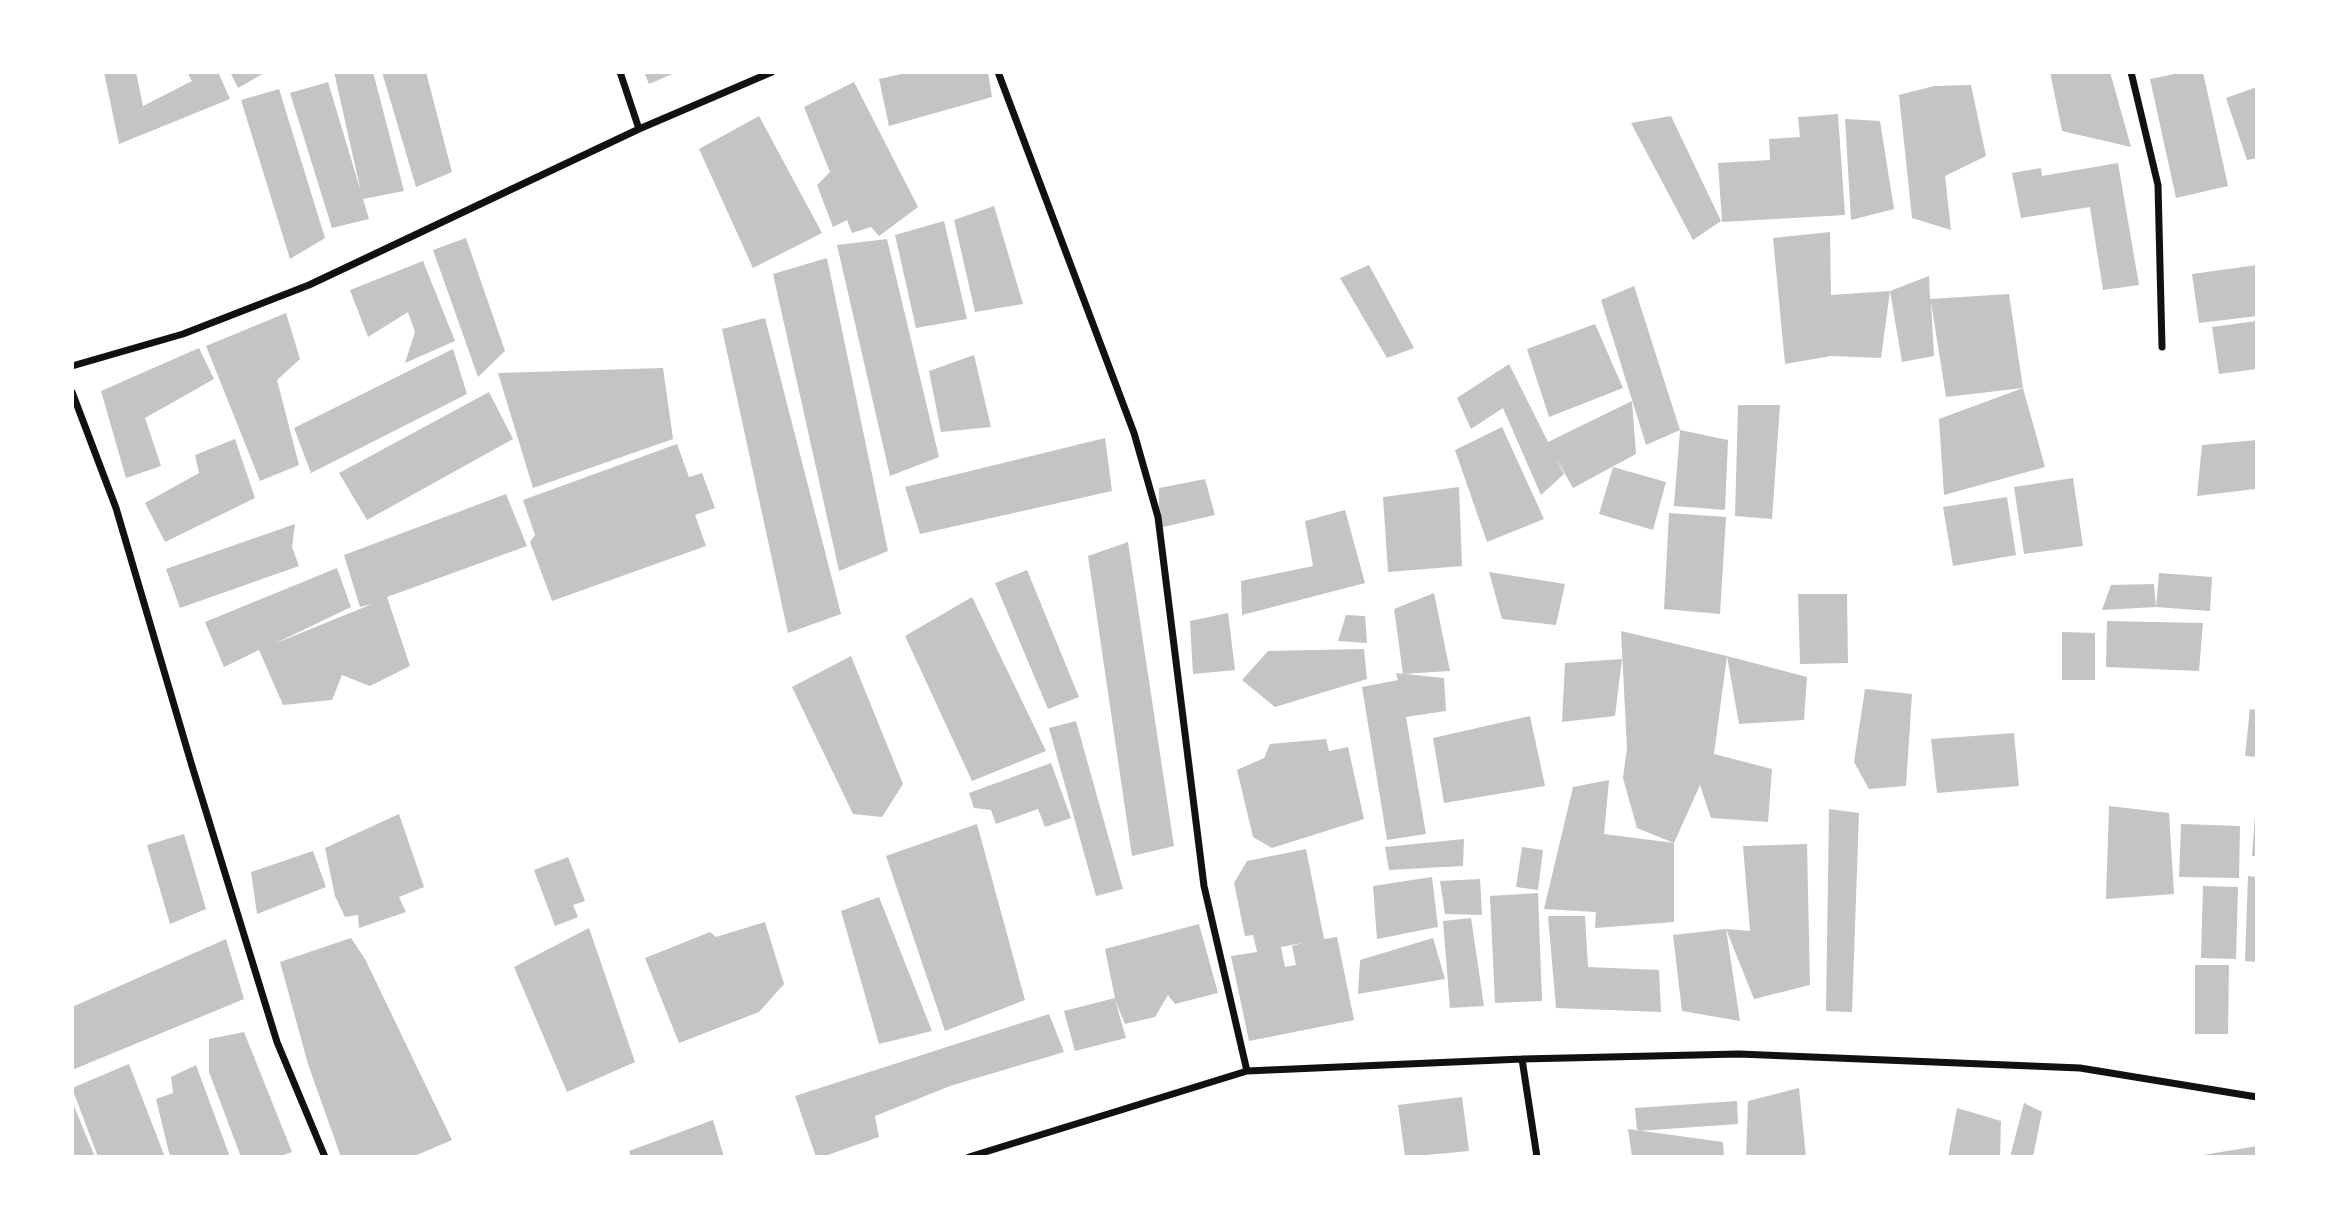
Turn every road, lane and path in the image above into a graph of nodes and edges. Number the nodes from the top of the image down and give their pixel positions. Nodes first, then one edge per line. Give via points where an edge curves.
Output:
1 (620, 72) edge
2 (772, 72) edge
3 (998, 72) edge
4 (2131, 72) edge
5 (639, 129) junction
6 (2162, 347) dead end
7 (72, 366) edge
8 (72, 392) edge
9 (1522, 1059) junction
10 (1247, 1071) junction
11 (2257, 1097) edge
12 (325, 1157) edge
13 (969, 1157) edge
14 (1537, 1157) edge

1 - 5 street
2 - 5 street
3 - 10 street via 1135,433 1158,517 1204,886
4 - 6 street via 2158,185
5 - 7 street via 309,285 183,334
8 - 12 street via 116,508 277,1042
9 - 10 street
9 - 11 street via 1740,1054 2080,1068
9 - 14 street
10 - 13 street

